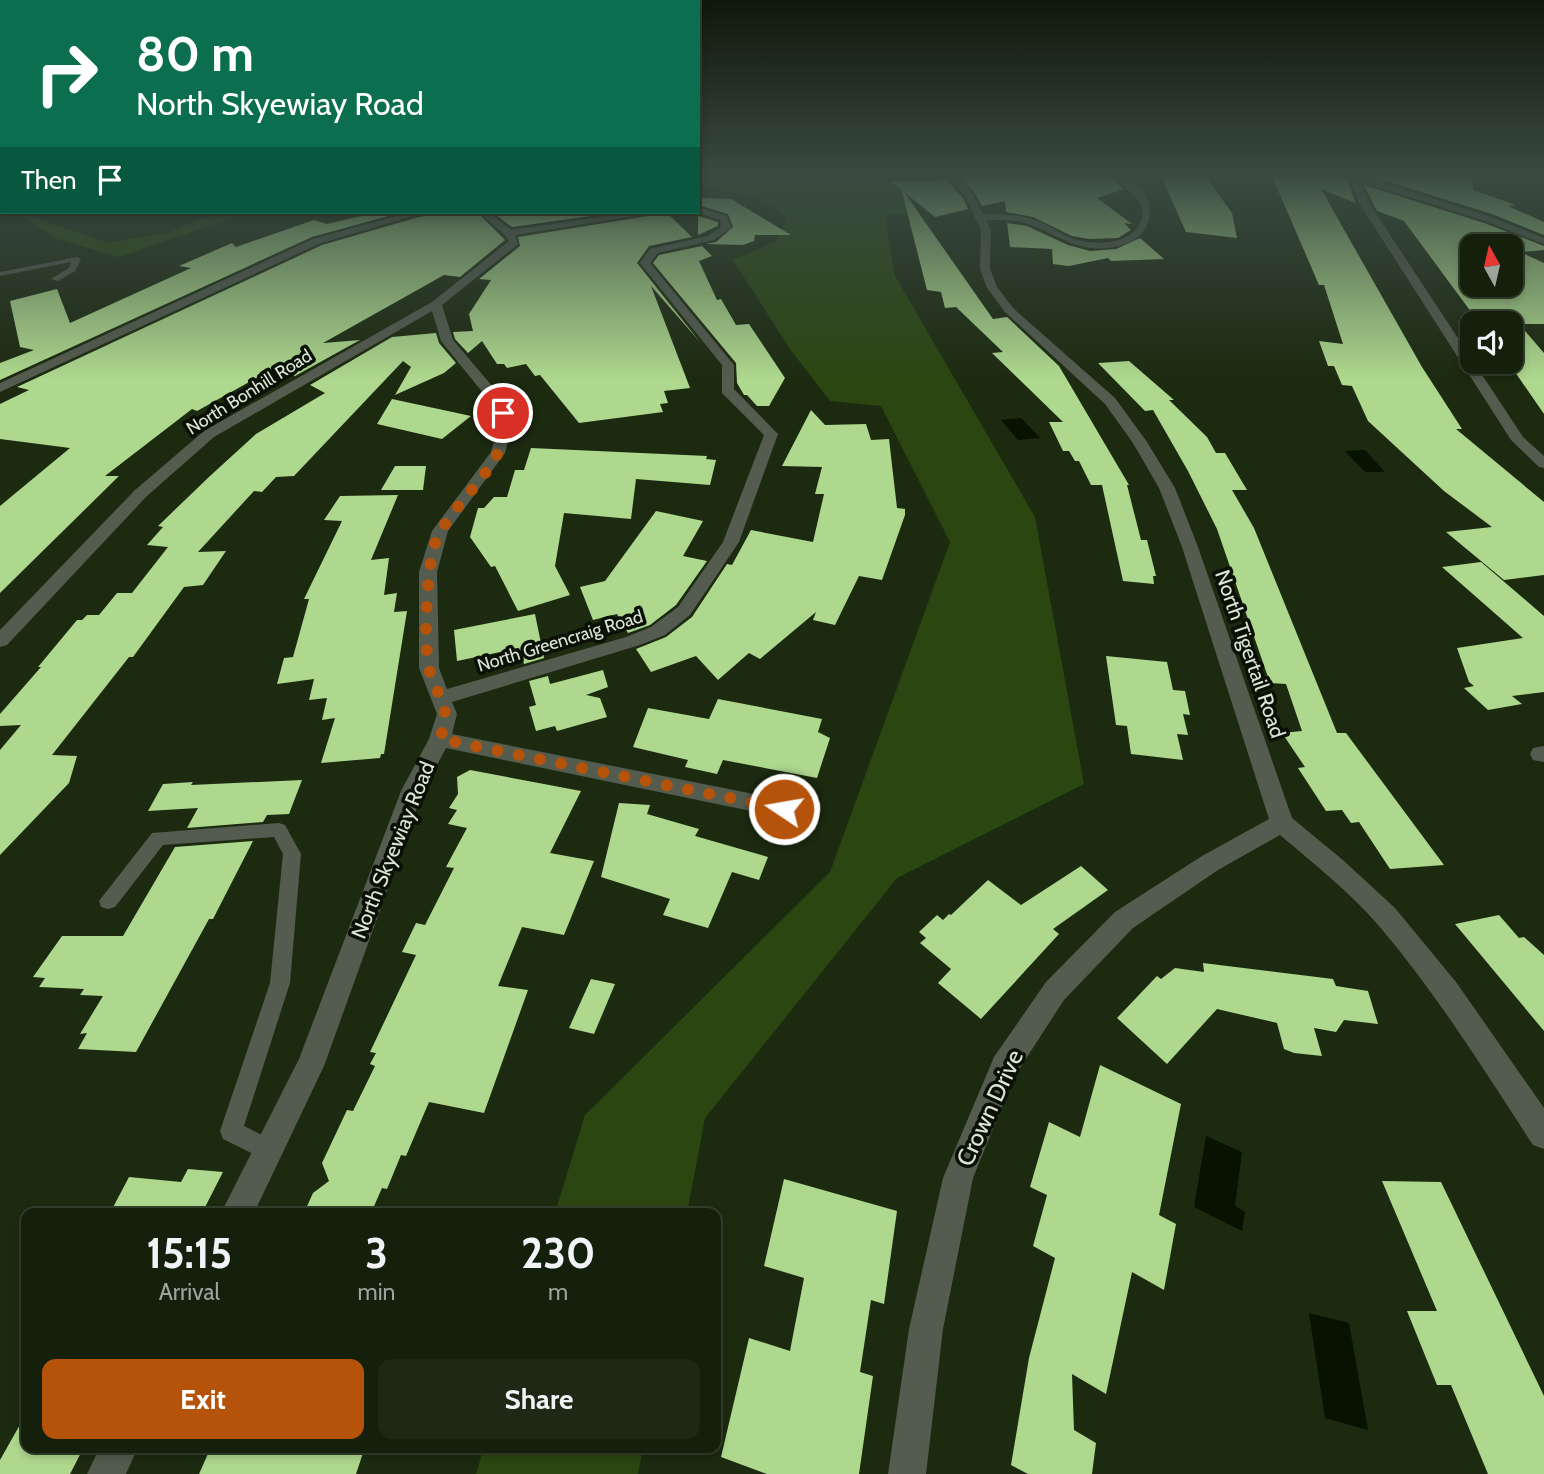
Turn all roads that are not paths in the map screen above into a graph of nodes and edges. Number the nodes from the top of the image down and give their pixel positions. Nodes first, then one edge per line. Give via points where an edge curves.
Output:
1 (313, 243) edge
2 (513, 243) edge
3 (690, 243) edge
4 (986, 243) edge
5 (1082, 243) edge
6 (1122, 243) edge
7 (1390, 243) edge
8 (0, 274) edge
9 (55, 279) dead end
10 (436, 304) junction
11 (0, 388) edge
12 (1544, 464) edge
13 (0, 641) edge
14 (442, 698) junction
15 (440, 739) junction
16 (784, 809) dead end
17 (1283, 823) junction
18 (108, 901) dead end
19 (1544, 1133) edge
20 (268, 1150) junction
21 (239, 1208) edge
22 (117, 1453) edge
23 (106, 1474) edge
24 (906, 1474) edge

1 - 11 street
2 - 10 street, North Bonhill Road
3 - 14 street, North Greencraig Road via 654,251 645,263 728,365 727,390 771,434 730,542 684,611 658,631
4 - 17 street, North Tigertail Road via 985,269 992,288 1009,310 1110,401 1167,488
5 - 6 street
7 - 12 street via 1517,440
8 - 9 lane via 77,260 72,269
10 - 13 street, North Bonhill Road via 209,434 141,492
10 - 14 street, North Skyewiay Road via 447,341 499,404 506,424 498,453 452,512 434,546 428,572 429,668
14 - 15 street, North Skyewiay Road via 447,714
15 - 16 street
15 - 20 street, North Skyewiay Road via 412,791 310,1066
17 - 19 street via 1386,916 1447,991
17 - 24 street, Crown Drive via 1210,863 1124,920 1055,991 1004,1067 958,1178 926,1329
18 - 20 lane via 158,838 279,830 292,854 280,983 231,1131
20 - 21 street, North Skyewiay Road
22 - 23 street

